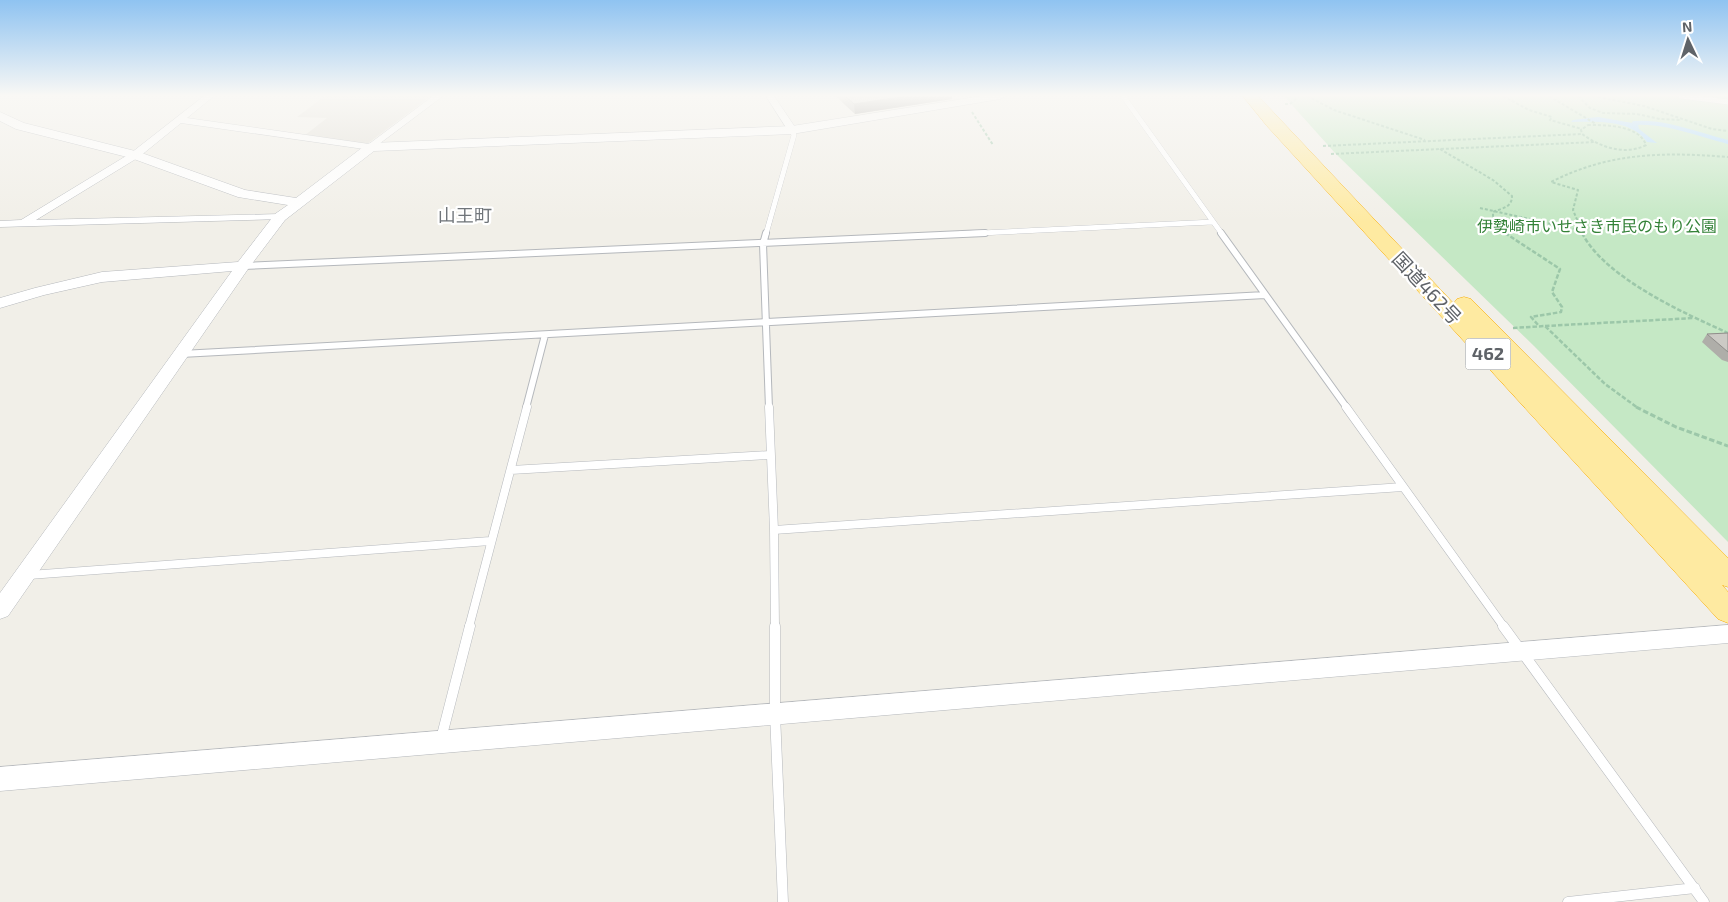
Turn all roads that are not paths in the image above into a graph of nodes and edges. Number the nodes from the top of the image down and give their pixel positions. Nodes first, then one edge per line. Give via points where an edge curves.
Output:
1 (68, 138) edge
2 (157, 138) edge
3 (308, 138) edge
4 (383, 138) edge
5 (592, 138) edge
6 (793, 138) edge
7 (1153, 138) edge
8 (1288, 138) edge
9 (1311, 138) edge
10 (371, 147) junction
11 (135, 155) junction
12 (297, 202) junction
13 (280, 217) junction
14 (1213, 222) junction
15 (0, 224) edge
16 (24, 224) junction
17 (763, 244) junction
18 (243, 266) junction
19 (1266, 295) junction
20 (0, 303) edge
21 (765, 324) junction
22 (545, 335) junction
23 (181, 354) junction
24 (770, 455) junction
25 (511, 470) junction
26 (1403, 487) junction
27 (774, 530) junction
28 (490, 541) junction
29 (24, 576) junction
30 (1728, 576) edge
31 (0, 610) edge
32 (1728, 611) edge
33 (1728, 634) edge
34 (1521, 651) junction
35 (775, 714) junction
36 (440, 742) junction
37 (0, 779) edge
38 (1695, 888) junction
39 (784, 902) edge
40 (1568, 902) edge
41 (1704, 902) edge

1 - 11 street
2 - 11 street
3 - 10 street
4 - 10 street
5 - 10 street
6 - 17 lane
7 - 14 lane
8 - 32 highway, 国道462号 / 462
9 - 30 highway, 国道462号 / 462
10 - 12 street
11 - 12 street via 243,194
11 - 16 street
12 - 13 street
13 - 16 street
13 - 18 street
14 - 17 lane
14 - 19 lane
15 - 16 street
17 - 18 lane
17 - 21 lane
18 - 20 street via 102,277
18 - 23 street
19 - 21 lane
19 - 26 lane
21 - 22 lane
21 - 24 lane
22 - 23 lane
22 - 25 lane
23 - 29 street
24 - 25 lane
24 - 27 lane
25 - 28 lane
26 - 27 lane
26 - 34 lane
27 - 35 lane
28 - 29 lane
28 - 36 lane
29 - 31 street
33 - 34 street
34 - 35 street
34 - 38 lane
35 - 36 street
35 - 39 lane
36 - 37 street
38 - 40 lane
38 - 41 lane

